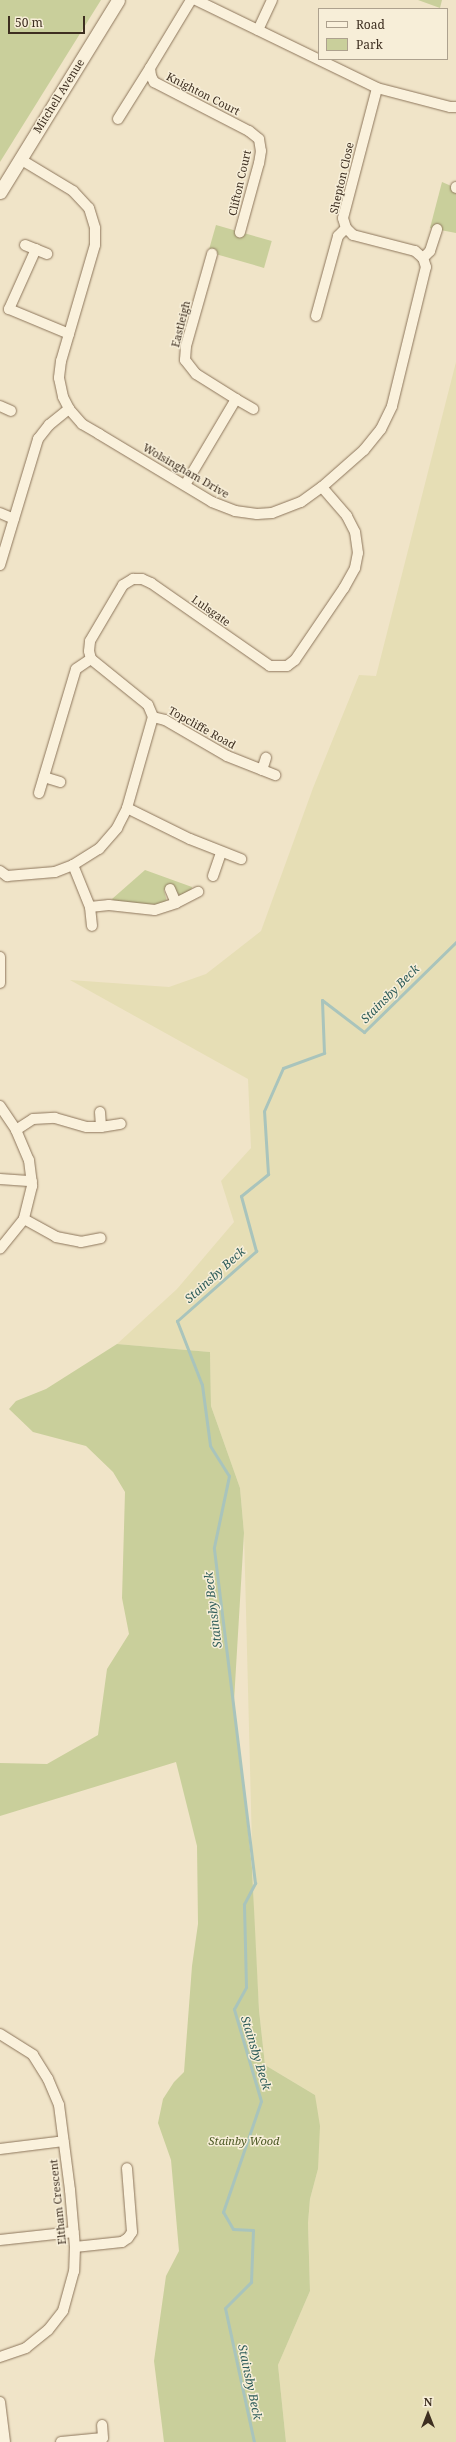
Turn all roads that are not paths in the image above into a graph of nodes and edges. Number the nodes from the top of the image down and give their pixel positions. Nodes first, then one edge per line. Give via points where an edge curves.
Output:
1 (118, 0) edge
2 (192, 0) edge
3 (196, 0) edge
4 (272, 0) edge
5 (258, 30) junction
6 (318, 59) edge
7 (320, 60) edge
8 (150, 68) junction
9 (377, 88) junction
10 (456, 107) edge
11 (118, 119) dead end
12 (259, 139) joint
13 (20, 159) junction
14 (0, 192) edge
15 (346, 228) junction
16 (438, 229) dead end
17 (240, 232) dead end
18 (25, 244) dead end
19 (36, 250) junction
20 (46, 254) dead end
21 (212, 254) dead end
22 (423, 258) junction
23 (316, 316) dead end
24 (69, 334) junction
25 (236, 399) junction
26 (0, 406) edge
27 (69, 409) junction
28 (253, 409) dead end
29 (11, 411) dead end
30 (185, 485) junction
31 (322, 487) junction
32 (0, 513) edge
33 (14, 519) junction
34 (0, 565) edge
35 (91, 659) junction
36 (153, 716) junction
37 (266, 758) dead end
38 (262, 770) junction
39 (275, 775) dead end
40 (44, 777) junction
41 (60, 782) dead end
42 (39, 793) dead end
43 (127, 808) junction
44 (221, 853) junction
45 (241, 859) dead end
46 (73, 865) junction
47 (0, 871) edge
48 (213, 876) dead end
49 (170, 889) dead end
50 (198, 892) dead end
51 (176, 903) junction
52 (90, 907) junction
53 (92, 926) dead end
54 (0, 957) edge
55 (0, 983) edge
56 (0, 1106) edge
57 (100, 1112) dead end
58 (121, 1124) dead end
59 (101, 1127) junction
60 (16, 1130) junction
61 (0, 1179) edge
62 (32, 1181) junction
63 (24, 1219) junction
64 (101, 1238) dead end
65 (0, 1249) edge
66 (0, 2034) edge
67 (64, 2142) junction
68 (0, 2149) edge
69 (128, 2168) dead end
70 (74, 2232) junction
71 (0, 2240) edge
72 (75, 2247) junction
73 (0, 2358) edge
74 (0, 2402) edge
75 (102, 2425) dead end
76 (5, 2442) edge
77 (61, 2442) edge

1 - 13 street, Mitchell Avenue
2 - 8 street
3 - 5 street
4 - 5 street
5 - 6 street
7 - 9 street
8 - 11 street
8 - 12 street, Knighton Court via 154,82 249,131
9 - 10 street
9 - 15 street, Shepton Close via 343,218
12 - 17 street, Clifton Court via 259,163
13 - 14 street, Mitchell Avenue
13 - 24 street, Wolsingham Drive via 74,191 89,208 96,228 94,245
15 - 22 street via 353,235 415,251
15 - 23 street, Shepton Close via 338,236
16 - 22 street via 430,251
18 - 19 street
19 - 20 street
19 - 24 street via 9,309
21 - 25 street, Eastleigh via 186,346 185,360 196,374
22 - 31 street, Wolsingham Drive via 426,267 392,406 381,429 364,450
24 - 27 street, Wolsingham Drive via 59,378 63,397
25 - 28 street, Eastleigh
25 - 30 street
26 - 29 street
27 - 30 street, Wolsingham Drive via 82,424
27 - 33 street via 49,425 38,439
30 - 31 street, Wolsingham Drive via 212,502 235,511 257,514 272,513 301,502
31 - 35 street, Lulsgate via 346,516 355,532 358,553 355,568 344,588 294,660 287,666 270,666 142,579 133,579 123,585 90,641
32 - 33 street
33 - 34 street
35 - 36 street, Topcliffe Road via 148,705
35 - 40 street via 76,669
36 - 38 street, Topcliffe Road via 165,720 227,756
36 - 43 street, Topcliffe Road
37 - 38 street
38 - 39 street, Topcliffe Road
40 - 41 street
40 - 42 street
43 - 44 street
43 - 46 street, Topcliffe Road via 117,828 99,848
44 - 45 street
44 - 48 street
46 - 47 street, Topcliffe Road via 55,872 7,876
46 - 52 street
49 - 51 street
50 - 51 street
51 - 52 street via 155,910 109,905
52 - 53 street
54 - 55 street
56 - 60 street
57 - 59 street
58 - 59 street
59 - 60 street via 87,1127 55,1118 33,1119
60 - 62 street via 30,1160
61 - 62 street
62 - 63 street via 30,1201
63 - 64 street via 56,1236 81,1242
63 - 65 street
66 - 67 street, Eltham Crescent via 33,2055 48,2079 59,2105
67 - 68 street
67 - 70 street, Eltham Crescent
69 - 72 street via 132,2232 128,2238 122,2242
70 - 71 street
70 - 72 street, Eltham Crescent
72 - 73 street, Eltham Crescent via 74,2271 63,2311 48,2330 26,2348
74 - 76 street
75 - 77 street via 103,2438

